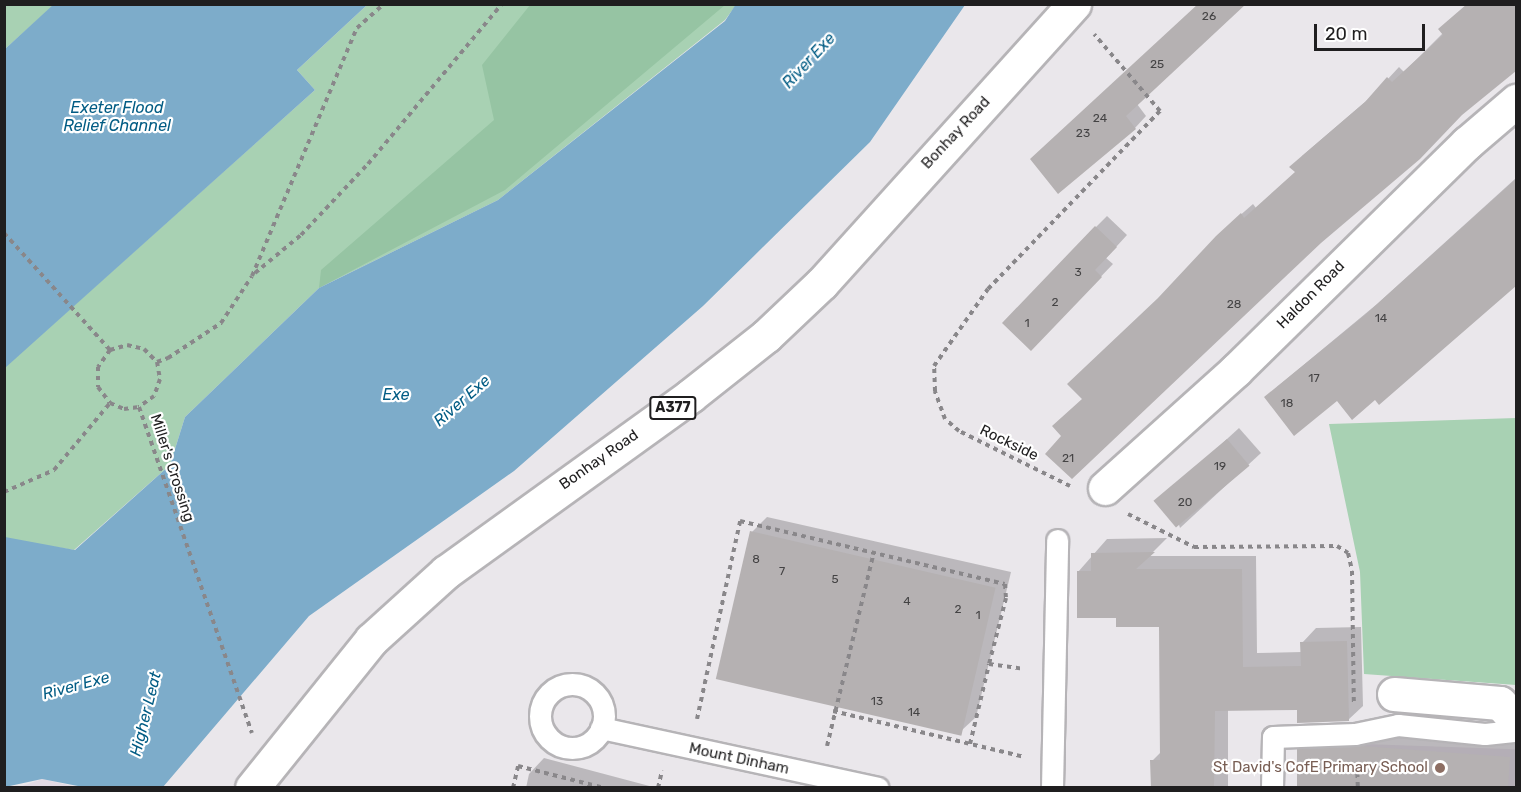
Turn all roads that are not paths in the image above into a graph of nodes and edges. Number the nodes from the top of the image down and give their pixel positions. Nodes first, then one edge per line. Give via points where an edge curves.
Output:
1 (1072, 6) edge
2 (1516, 101) edge
3 (1102, 496) road end
4 (1057, 540) dead end
5 (1394, 694) dead end
6 (1516, 721) edge
7 (601, 728) dead end
8 (1516, 731) edge
9 (252, 788) edge
10 (878, 788) edge
11 (1052, 788) edge
12 (1272, 788) edge

1 - 9 main road, Bonhay Road / A377 via 814,291 766,336 690,396 446,572 371,640
2 - 3 main road, Haldon Road
4 - 11 lane
5 - 6 main road via 1500,703
7 - 10 lane, Mount Dinham
8 - 12 lane via 1485,734 1398,725 1355,734 1273,737

